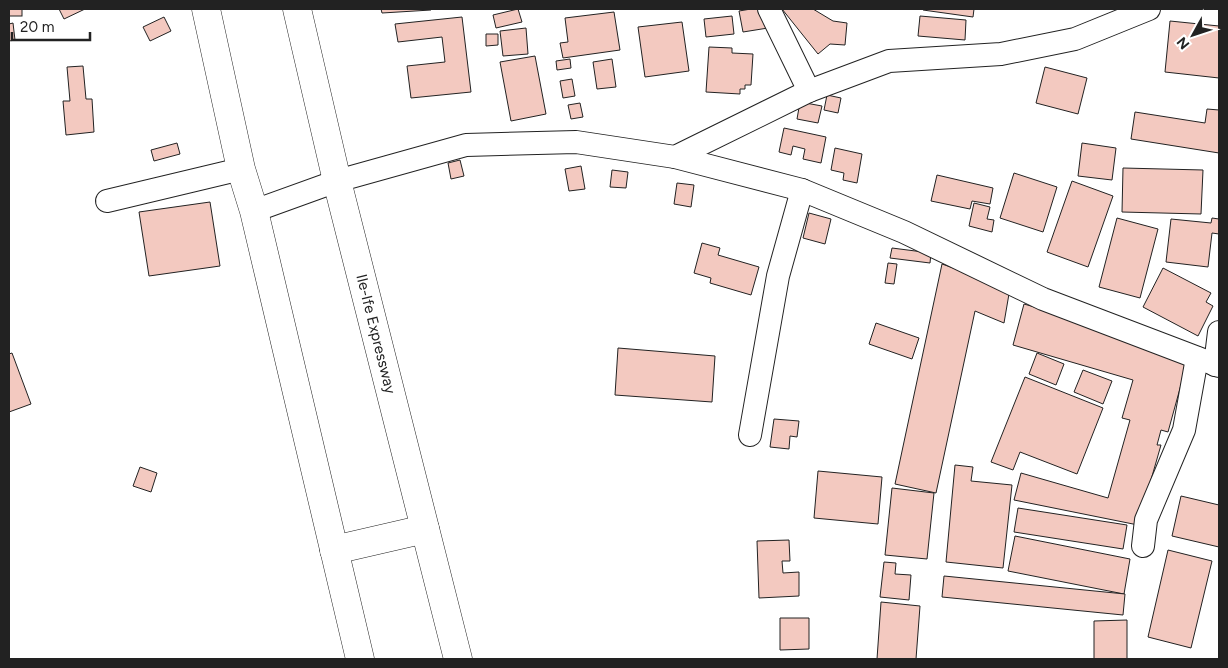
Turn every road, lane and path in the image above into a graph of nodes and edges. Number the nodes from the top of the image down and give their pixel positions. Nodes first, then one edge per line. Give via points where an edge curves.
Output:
1 (206, 9) edge
2 (297, 9) edge
3 (769, 9) edge
4 (1149, 9) edge
5 (808, 91) junction
6 (675, 157) junction
7 (241, 169) junction
8 (337, 181) junction
9 (802, 190) junction
10 (107, 201) dead end
11 (254, 212) junction
12 (1219, 332) edge
13 (1211, 363) edge
14 (750, 435) dead end
15 (425, 528) junction
16 (1143, 546) dead end
17 (334, 550) junction
18 (360, 659) edge
19 (458, 659) edge

1 - 7 highway
2 - 8 highway, Ile-Ife Expressway
3 - 5 street
4 - 5 street via 1075,39 1001,54 889,61
5 - 6 street
6 - 8 street via 576,142 466,145
6 - 9 street
7 - 10 street
7 - 11 highway
8 - 11 street
8 - 15 highway, Ile-Ife Expressway
9 - 13 street via 904,232 1043,299
9 - 14 street via 778,276
11 - 17 highway
12 - 13 street
13 - 16 street via 1146,520
15 - 17 highway
15 - 19 highway, Ile-Ife Expressway
17 - 18 highway

